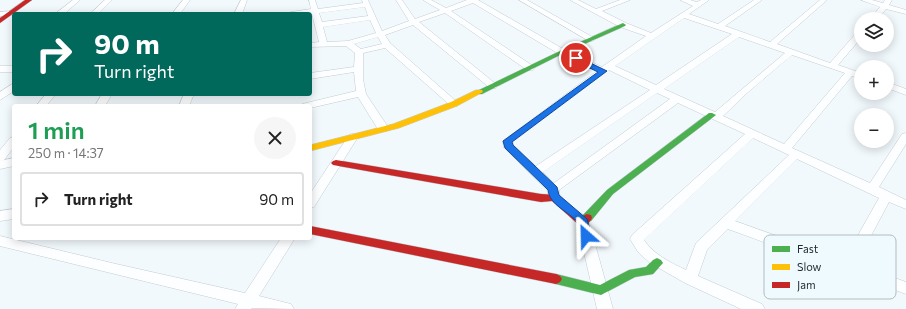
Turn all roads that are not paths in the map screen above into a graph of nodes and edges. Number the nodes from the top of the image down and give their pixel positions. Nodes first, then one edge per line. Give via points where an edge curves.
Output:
1 (29, 0) edge
2 (77, 0) edge
3 (109, 0) edge
4 (188, 0) edge
5 (244, 0) edge
6 (312, 0) edge
7 (399, 0) edge
8 (426, 0) edge
9 (473, 0) edge
10 (522, 0) edge
11 (573, 0) edge
12 (627, 0) edge
13 (683, 0) edge
14 (759, 0) edge
15 (824, 0) edge
16 (864, 0) edge
17 (366, 2) edge
18 (702, 3) edge
19 (887, 3) edge
20 (445, 10) junction
21 (316, 11) junction
22 (596, 11) junction
23 (12, 12) edge
24 (62, 12) edge
25 (96, 12) edge
26 (178, 12) edge
27 (239, 12) edge
28 (308, 12) edge
29 (880, 12) edge
30 (906, 12) edge
31 (11, 13) joint
32 (0, 14) edge
33 (684, 15) junction
34 (372, 18) junction
35 (0, 21) edge
36 (412, 21) junction
37 (319, 25) junction
38 (623, 25) junction
39 (719, 27) junction
40 (380, 34) junction
41 (738, 34) junction
42 (652, 36) junction
43 (592, 39) junction
44 (854, 41) edge
45 (323, 43) junction
46 (348, 43) junction
47 (312, 45) edge
48 (387, 45) junction
49 (771, 45) junction
50 (359, 52) junction
51 (562, 52) junction
52 (791, 52) junction
53 (832, 66) junction
54 (0, 68) edge
55 (530, 68) junction
56 (12, 69) edge
57 (358, 69) junction
58 (606, 69) junction
59 (850, 73) junction
60 (854, 74) edge
61 (312, 76) edge
62 (493, 86) junction
63 (894, 87) edge
64 (12, 88) edge
65 (657, 90) junction
66 (905, 90) edge
67 (361, 94) junction
68 (49, 96) edge
69 (0, 97) edge
70 (677, 99) junction
71 (43, 104) edge
72 (312, 104) edge
73 (454, 104) junction
74 (714, 116) junction
75 (383, 129) junction
76 (752, 134) junction
77 (906, 136) edge
78 (353, 137) junction
79 (12, 142) edge
80 (312, 147) edge
81 (785, 149) junction
82 (796, 154) junction
83 (0, 157) edge
84 (12, 162) edge
85 (336, 163) junction
86 (0, 165) edge
87 (536, 172) junction
88 (872, 189) junction
89 (554, 193) junction
90 (886, 196) junction
91 (312, 201) edge
92 (906, 205) edge
93 (12, 214) edge
94 (0, 216) edge
95 (583, 222) junction
96 (726, 223) junction
97 (312, 230) edge
98 (865, 235) edge
99 (764, 237) edge
100 (287, 240) edge
101 (0, 241) edge
102 (657, 262) junction
103 (690, 278) junction
104 (896, 284) edge
105 (906, 288) edge
106 (600, 290) junction
107 (246, 305) edge
108 (286, 309) edge
109 (605, 309) edge
110 (757, 309) edge

1 - 23 street
2 - 24 street
3 - 25 street
4 - 26 street
5 - 27 street
6 - 21 street
7 - 36 street
8 - 20 street
9 - 20 street
9 - 51 street
10 - 43 street
11 - 22 street
12 - 22 street
13 - 18 street
14 - 39 street
15 - 49 street
16 - 19 street
17 - 21 street
17 - 34 street
18 - 33 street
19 - 29 street
19 - 30 street
20 - 36 street
20 - 55 street
21 - 28 street
21 - 37 street
22 - 38 street
31 - 32 street
31 - 35 street
33 - 39 street
33 - 42 street
34 - 37 street
34 - 40 street
36 - 40 street
36 - 62 street
37 - 45 street
38 - 42 street
38 - 43 street
39 - 41 street
40 - 46 street
40 - 48 street
41 - 49 street
41 - 65 street
42 - 58 street
43 - 51 street
44 - 53 street
45 - 46 street
45 - 47 street
46 - 50 street
48 - 50 street
48 - 73 street
49 - 52 street
50 - 57 street
51 - 55 street
51 - 58 street
52 - 53 street
52 - 74 street
53 - 59 street
54 - 56 street
55 - 62 street
57 - 61 street
57 - 67 street
58 - 65 street
58 - 87 street via 508,141 508,146
59 - 60 street
59 - 81 street
62 - 73 street
63 - 66 street
64 - 69 street
65 - 70 street
65 - 87 street
67 - 72 street
67 - 75 street via 376,114
68 - 71 street
70 - 74 street
70 - 89 street
73 - 75 street
74 - 76 street
74 - 95 street via 610,192
75 - 78 street
76 - 81 street
76 - 102 street via 637,239 638,245
77 - 88 street
78 - 80 street
78 - 85 street
79 - 83 street
81 - 82 street
82 - 88 street
82 - 96 street
84 - 86 street
85 - 89 street via 541,198
85 - 91 street
87 - 89 street
88 - 90 street
89 - 95 street
90 - 92 street
90 - 98 street
93 - 94 street
95 - 106 street
96 - 99 street
96 - 103 street via 702,247
97 - 106 street
100 - 107 street
101 - 107 street
102 - 103 street
102 - 106 street via 649,271 633,273
103 - 110 street
104 - 105 street
106 - 109 street
107 - 108 street

